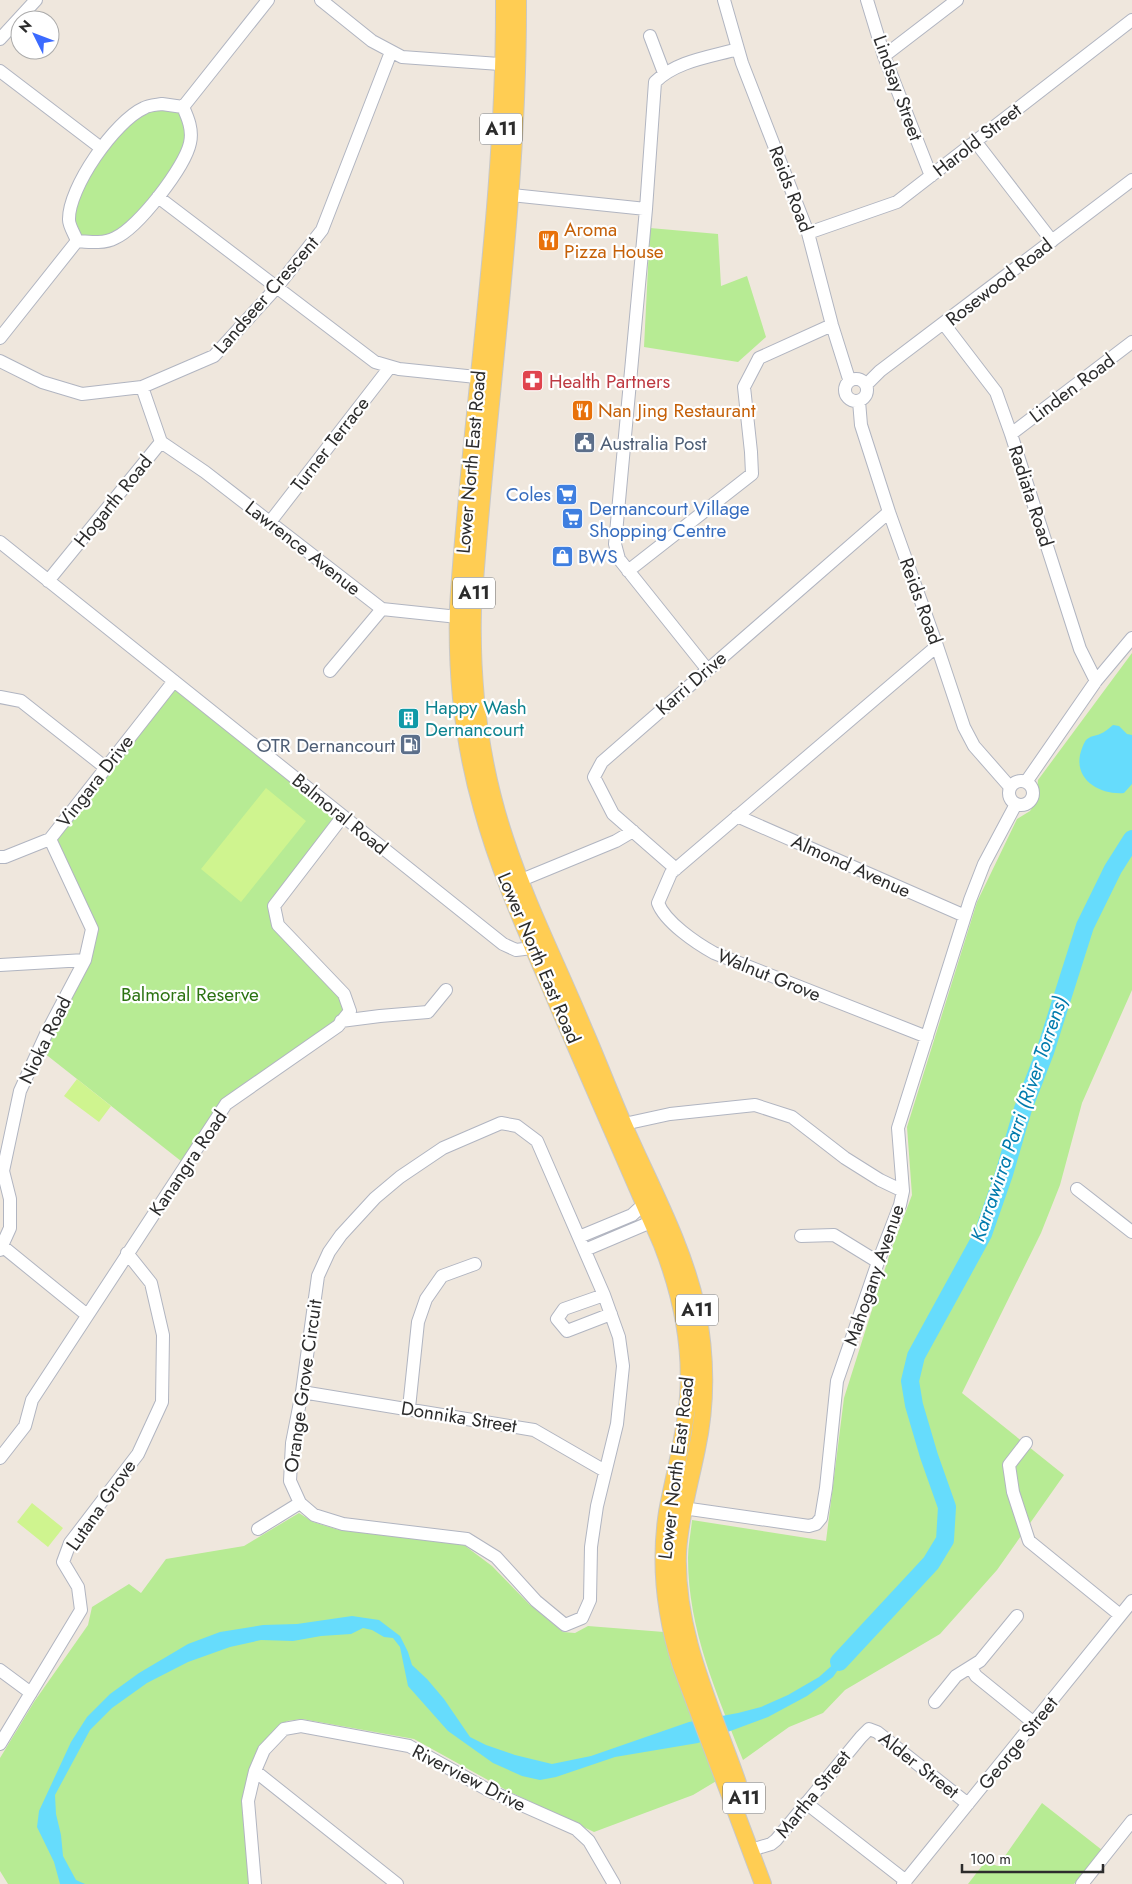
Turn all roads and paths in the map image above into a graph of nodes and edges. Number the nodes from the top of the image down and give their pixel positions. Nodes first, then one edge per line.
1 (36, 0) edge
2 (268, 0) edge
3 (320, 0) edge
4 (504, 0) edge
5 (518, 0) edge
6 (724, 0) edge
7 (867, 0) edge
8 (957, 0) edge
9 (1132, 20) edge
10 (650, 36) dead end
11 (0, 39) edge
12 (738, 49) junction
13 (391, 52) junction
14 (884, 56) junction
15 (510, 65) junction
16 (0, 71) edge
17 (664, 73) junction
18 (182, 106) junction
19 (975, 142) junction
20 (102, 148) junction
21 (931, 176) junction
22 (1132, 180) edge
23 (504, 194) junction
24 (158, 197) junction
25 (646, 210) junction
26 (808, 232) junction
27 (77, 241) junction
28 (1052, 241) junction
29 (277, 287) junction
30 (832, 324) junction
31 (944, 324) junction
32 (0, 338) edge
33 (1130, 348) edge
34 (0, 361) edge
35 (390, 367) junction
36 (486, 378) junction
37 (852, 380) junction
38 (866, 385) junction
39 (142, 388) junction
40 (859, 401) junction
41 (1011, 434) junction
42 (161, 442) junction
43 (889, 512) junction
44 (270, 522) junction
45 (0, 542) edge
46 (628, 571) junction
47 (48, 581) junction
48 (382, 609) junction
49 (458, 617) junction
50 (1132, 638) edge
51 (938, 646) junction
52 (708, 669) junction
53 (330, 671) dead end
54 (1096, 681) junction
55 (174, 682) junction
56 (0, 697) edge
57 (106, 768) junction
58 (1026, 782) junction
59 (1010, 788) junction
60 (1016, 804) junction
61 (343, 816) junction
62 (737, 816) junction
63 (632, 831) junction
64 (50, 839) junction
65 (0, 857) edge
66 (673, 871) junction
67 (514, 883) junction
68 (965, 916) junction
69 (541, 947) junction
70 (85, 960) junction
71 (0, 964) edge
72 (446, 990) dead end
73 (341, 1022) junction
74 (926, 1037) junction
75 (617, 1125) junction
76 (1077, 1188) dead end
77 (903, 1191) junction
78 (652, 1205) junction
79 (652, 1222) junction
80 (1132, 1232) edge
81 (801, 1236) dead end
82 (579, 1237) junction
83 (1, 1248) edge
84 (585, 1250) junction
85 (127, 1254) junction
86 (878, 1262) junction
87 (474, 1264) dead end
88 (604, 1295) junction
89 (611, 1314) junction
90 (86, 1315) junction
91 (302, 1392) junction
92 (409, 1408) junction
93 (1026, 1443) dead end
94 (0, 1458) edge
95 (605, 1471) junction
96 (300, 1504) junction
97 (676, 1507) junction
98 (258, 1529) dead end
99 (1132, 1601) edge
100 (1017, 1616) dead end
101 (1120, 1616) junction
102 (971, 1668) junction
103 (0, 1670) edge
104 (31, 1693) junction
105 (935, 1702) dead end
106 (1034, 1723) junction
107 (869, 1730) joint
108 (0, 1744) edge
109 (255, 1771) junction
110 (806, 1802) junction
111 (968, 1804) junction
112 (1132, 1822) edge
113 (756, 1849) junction
114 (904, 1883) edge
115 (255, 1884) edge
116 (398, 1884) edge
117 (614, 1884) edge
118 (763, 1884) edge
119 (774, 1884) edge
120 (1082, 1884) edge

1 - 11 street
2 - 18 street
3 - 13 street
4 - 15 main road, Lower North East Road / A11
5 - 15 main road, Lower North East Road / A11
6 - 12 street, Reids Road
7 - 14 street, Lindsay Street
8 - 14 street
9 - 19 street, Harold Street
10 - 17 street
12 - 17 street
12 - 26 street, Reids Road
13 - 15 street
13 - 29 street, Landseer Crescent
14 - 21 street, Lindsay Street
15 - 23 main road, Lower North East Road / A11
16 - 20 street
17 - 25 street
18 - 20 street
18 - 24 street
19 - 21 street, Harold Street
19 - 28 street
20 - 27 street
21 - 26 street, Harold Street
22 - 28 street, Rosewood Road
23 - 25 street
23 - 36 main road, Lower North East Road / A11
24 - 27 street
24 - 29 street
25 - 46 street
26 - 30 street, Reids Road
27 - 32 street
28 - 31 street, Rosewood Road
29 - 35 street
29 - 39 street, Landseer Crescent
30 - 37 street, Reids Road
30 - 46 street
31 - 38 street, Rosewood Road
31 - 41 street, Radiata Road
33 - 41 street, Linden Road
34 - 39 street, Landseer Crescent
35 - 36 street
35 - 44 street, Turner Terrace
36 - 49 main road, Lower North East Road / A11
36 - 67 main road, Lower North East Road / A11
37 - 38 street
37 - 40 street
38 - 40 street
39 - 42 street, Hogarth Road
40 - 43 street, Reids Road
41 - 54 street, Radiata Road
42 - 44 street, Lawrence Avenue
42 - 47 street, Hogarth Road
43 - 51 street, Reids Road
43 - 52 street, Karri Drive
44 - 48 street, Lawrence Avenue
45 - 47 street, Balmoral Road
46 - 52 street
47 - 55 street, Balmoral Road
48 - 49 street
48 - 53 street
49 - 67 main road, Lower North East Road / A11
50 - 54 street
51 - 59 street, Reids Road
51 - 62 street
52 - 63 street, Karri Drive
54 - 58 street
55 - 57 street, Vingara Drive
55 - 61 street, Balmoral Road
56 - 57 street
57 - 64 street, Vingara Drive
58 - 59 street
58 - 60 street
59 - 60 street
60 - 68 street, Mahogany Avenue
61 - 69 street, Balmoral Road
61 - 73 street
62 - 66 street
62 - 68 street, Almond Avenue
63 - 66 street, Karri Drive
63 - 67 street
64 - 65 street, Vingara Drive
64 - 70 street, Nioka Road
66 - 74 street, Walnut Grove
67 - 69 main road, Lower North East Road / A11
68 - 74 street, Mahogany Avenue
69 - 75 main road, Lower North East Road / A11
70 - 71 street
70 - 83 street, Nioka Road
72 - 73 street
73 - 85 street, Kanangra Road
74 - 77 street, Mahogany Avenue
75 - 77 street
75 - 78 main road, Lower North East Road / A11
76 - 80 street
77 - 86 street, Mahogany Avenue
78 - 79 main road, Lower North East Road / A11
78 - 82 street
78 - 97 main road, Lower North East Road / A11
79 - 84 street
79 - 97 main road, Lower North East Road / A11
81 - 86 street
82 - 84 street, Orange Grove Circuit
82 - 91 street, Orange Grove Circuit
83 - 90 street
84 - 88 street, Orange Grove Circuit
85 - 90 street, Kanangra Road
85 - 104 street, Lutana Grove
86 - 97 street, Mahogany Avenue
87 - 92 street
88 - 89 street, Orange Grove Circuit
88 - 89 street
89 - 95 street, Orange Grove Circuit
90 - 94 street, Kanangra Road
91 - 92 street, Donnika Street
91 - 96 street, Orange Grove Circuit
92 - 95 street, Donnika Street
93 - 101 street
95 - 96 street, Orange Grove Circuit
96 - 98 street
97 - 113 main road, Lower North East Road / A11
99 - 101 street, George Street
100 - 102 street
101 - 106 street, George Street
102 - 105 street
102 - 106 street
103 - 104 street
104 - 108 street, Lutana Grove
106 - 111 street, George Street
107 - 110 street, Martha Street
107 - 111 street, Alder Street
109 - 115 street, Riverview Drive
109 - 116 street
109 - 117 street, Riverview Drive
110 - 113 street, Martha Street
110 - 114 street
111 - 114 street, George Street
112 - 120 street
113 - 118 main road, Lower North East Road / A11
113 - 119 main road, Lower North East Road / A11

